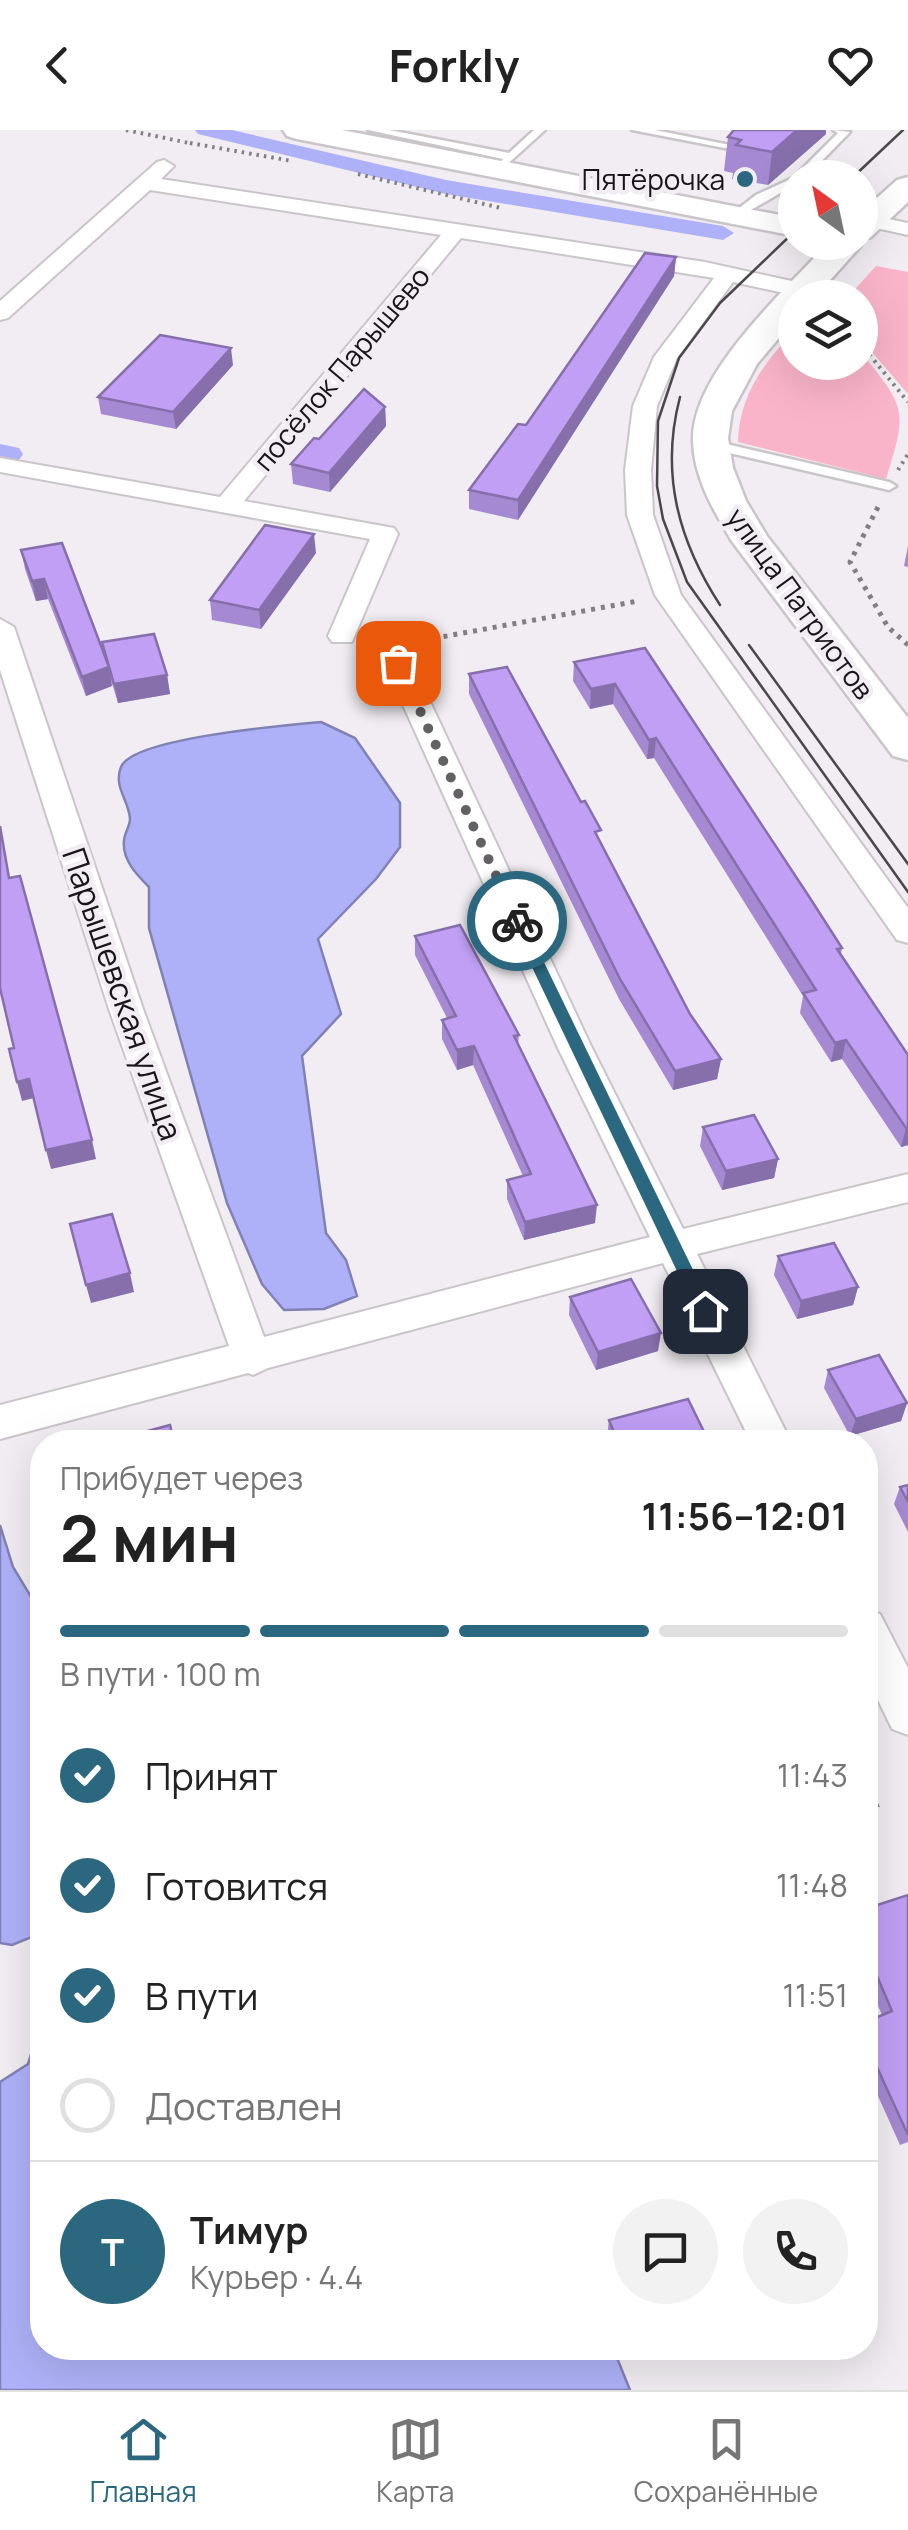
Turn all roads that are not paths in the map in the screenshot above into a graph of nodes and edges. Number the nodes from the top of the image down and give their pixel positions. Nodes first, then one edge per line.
1 (297, 130) edge
2 (373, 130) edge
3 (540, 130) edge
4 (637, 130) edge
5 (838, 130) edge
6 (730, 146) edge
7 (816, 160) edge
8 (505, 163) junction
9 (166, 164) dead end
10 (146, 182) junction
11 (908, 186) edge
12 (778, 188) edge
13 (878, 214) edge
14 (737, 216) junction
15 (778, 224) edge
16 (908, 228) edge
17 (878, 230) edge
18 (455, 232) junction
19 (831, 260) edge
20 (728, 274) junction
21 (812, 280) edge
22 (778, 285) edge
23 (0, 313) edge
24 (778, 319) edge
25 (709, 444) junction
26 (11, 467) edge
27 (889, 486) road end
28 (0, 491) edge
29 (228, 504) junction
30 (0, 627) edge
31 (342, 636) dead end
32 (398, 663) road end
33 (908, 747) edge
34 (908, 932) edge
35 (908, 1188) edge
36 (672, 1246) junction
37 (253, 1358) junction
38 (0, 1422) edge
39 (765, 1430) edge
40 (878, 1654) edge
41 (908, 1714) edge

1 - 8 main road
2 - 8 lane
3 - 8 lane
4 - 6 lane
5 - 7 lane
8 - 14 main road
9 - 10 street
10 - 18 street
10 - 23 street
11 - 13 main road, улица Патриотов
12 - 14 lane
14 - 15 main road
16 - 17 street
18 - 20 street
18 - 29 street, посёлок Парышево
19 - 21 main road, улица Патриотов
20 - 22 street
20 - 34 street
24 - 25 main road, улица Патриотов
25 - 27 lane
25 - 33 main road, улица Патриотов
26 - 28 street
26 - 29 street
29 - 31 street
30 - 37 street, Парышевская улица
32 - 36 street
35 - 36 street
36 - 37 street
36 - 39 street
37 - 38 street
40 - 41 street

